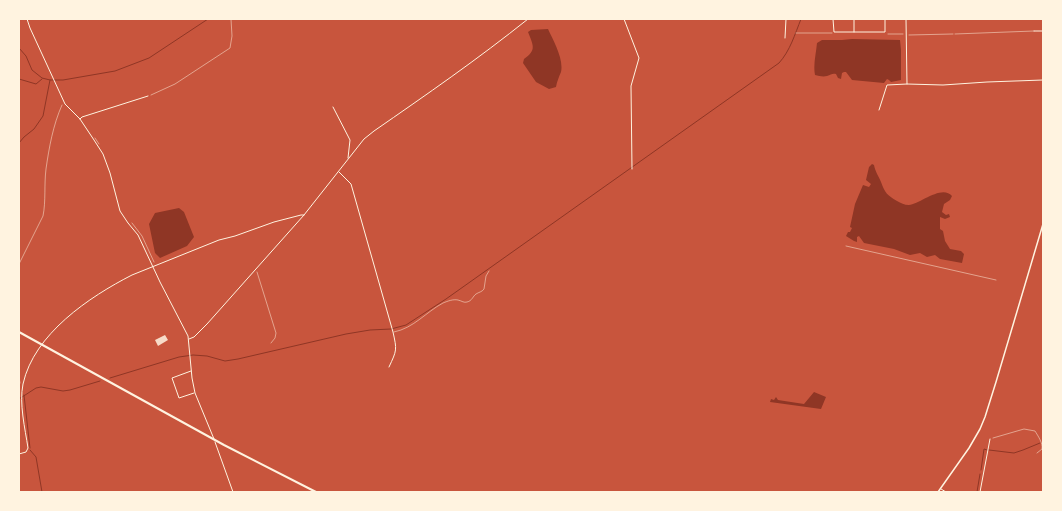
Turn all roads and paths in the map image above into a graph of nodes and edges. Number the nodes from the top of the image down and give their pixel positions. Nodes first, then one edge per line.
1 (27, 19) edge
2 (231, 19) edge
3 (528, 19) edge
4 (624, 19) edge
5 (786, 19) edge
6 (833, 19) edge
7 (854, 19) edge
8 (885, 19) edge
9 (906, 19) edge
10 (1034, 31) joint
11 (1043, 31) edge
12 (834, 32) junction
13 (854, 32) junction
14 (885, 32) junction
15 (796, 33) dead end
16 (906, 34) junction
17 (955, 34) joint
18 (785, 38) dead end
19 (1043, 80) edge
20 (907, 84) junction
21 (148, 96) joint
22 (63, 104) dead end
23 (333, 108) dead end
24 (879, 110) dead end
25 (80, 119) junction
26 (348, 159) junction
27 (632, 169) dead end
28 (339, 172) junction
29 (304, 215) junction
30 (1043, 224) edge
31 (846, 246) dead end
32 (19, 264) edge
33 (152, 267) junction
34 (256, 269) junction
35 (489, 271) dead end
36 (996, 280) dead end
37 (19, 332) edge
38 (393, 332) junction
39 (189, 339) junction
40 (270, 343) dead end
41 (389, 367) dead end
42 (191, 371) junction
43 (19, 376) edge
44 (23, 385) junction
45 (195, 393) junction
46 (990, 439) joint
47 (1037, 453) dead end
48 (19, 454) edge
49 (940, 489) junction
50 (233, 492) edge
51 (316, 492) edge
52 (938, 492) edge
53 (946, 492) edge
54 (980, 492) edge

1 - 25 street
2 - 21 path
3 - 26 street
4 - 27 street
5 - 18 street
6 - 12 street
7 - 13 street
8 - 14 street
9 - 16 street
10 - 11 street
10 - 17 lane
12 - 13 street
12 - 15 path
13 - 14 street
14 - 16 path
16 - 17 path
16 - 20 street
19 - 20 street
20 - 24 street
21 - 25 street
22 - 32 path
23 - 26 street
25 - 33 street
26 - 28 street
28 - 29 street
28 - 38 street
29 - 33 street
29 - 34 street
30 - 49 street
31 - 36 path
33 - 39 street
33 - 44 street
34 - 39 street
34 - 40 path
35 - 38 lane
37 - 51 highway
38 - 41 street
39 - 42 street
42 - 45 street
42 - 45 street
43 - 44 path
44 - 48 street
45 - 50 street
46 - 47 path
46 - 54 street
49 - 52 street
49 - 53 street

